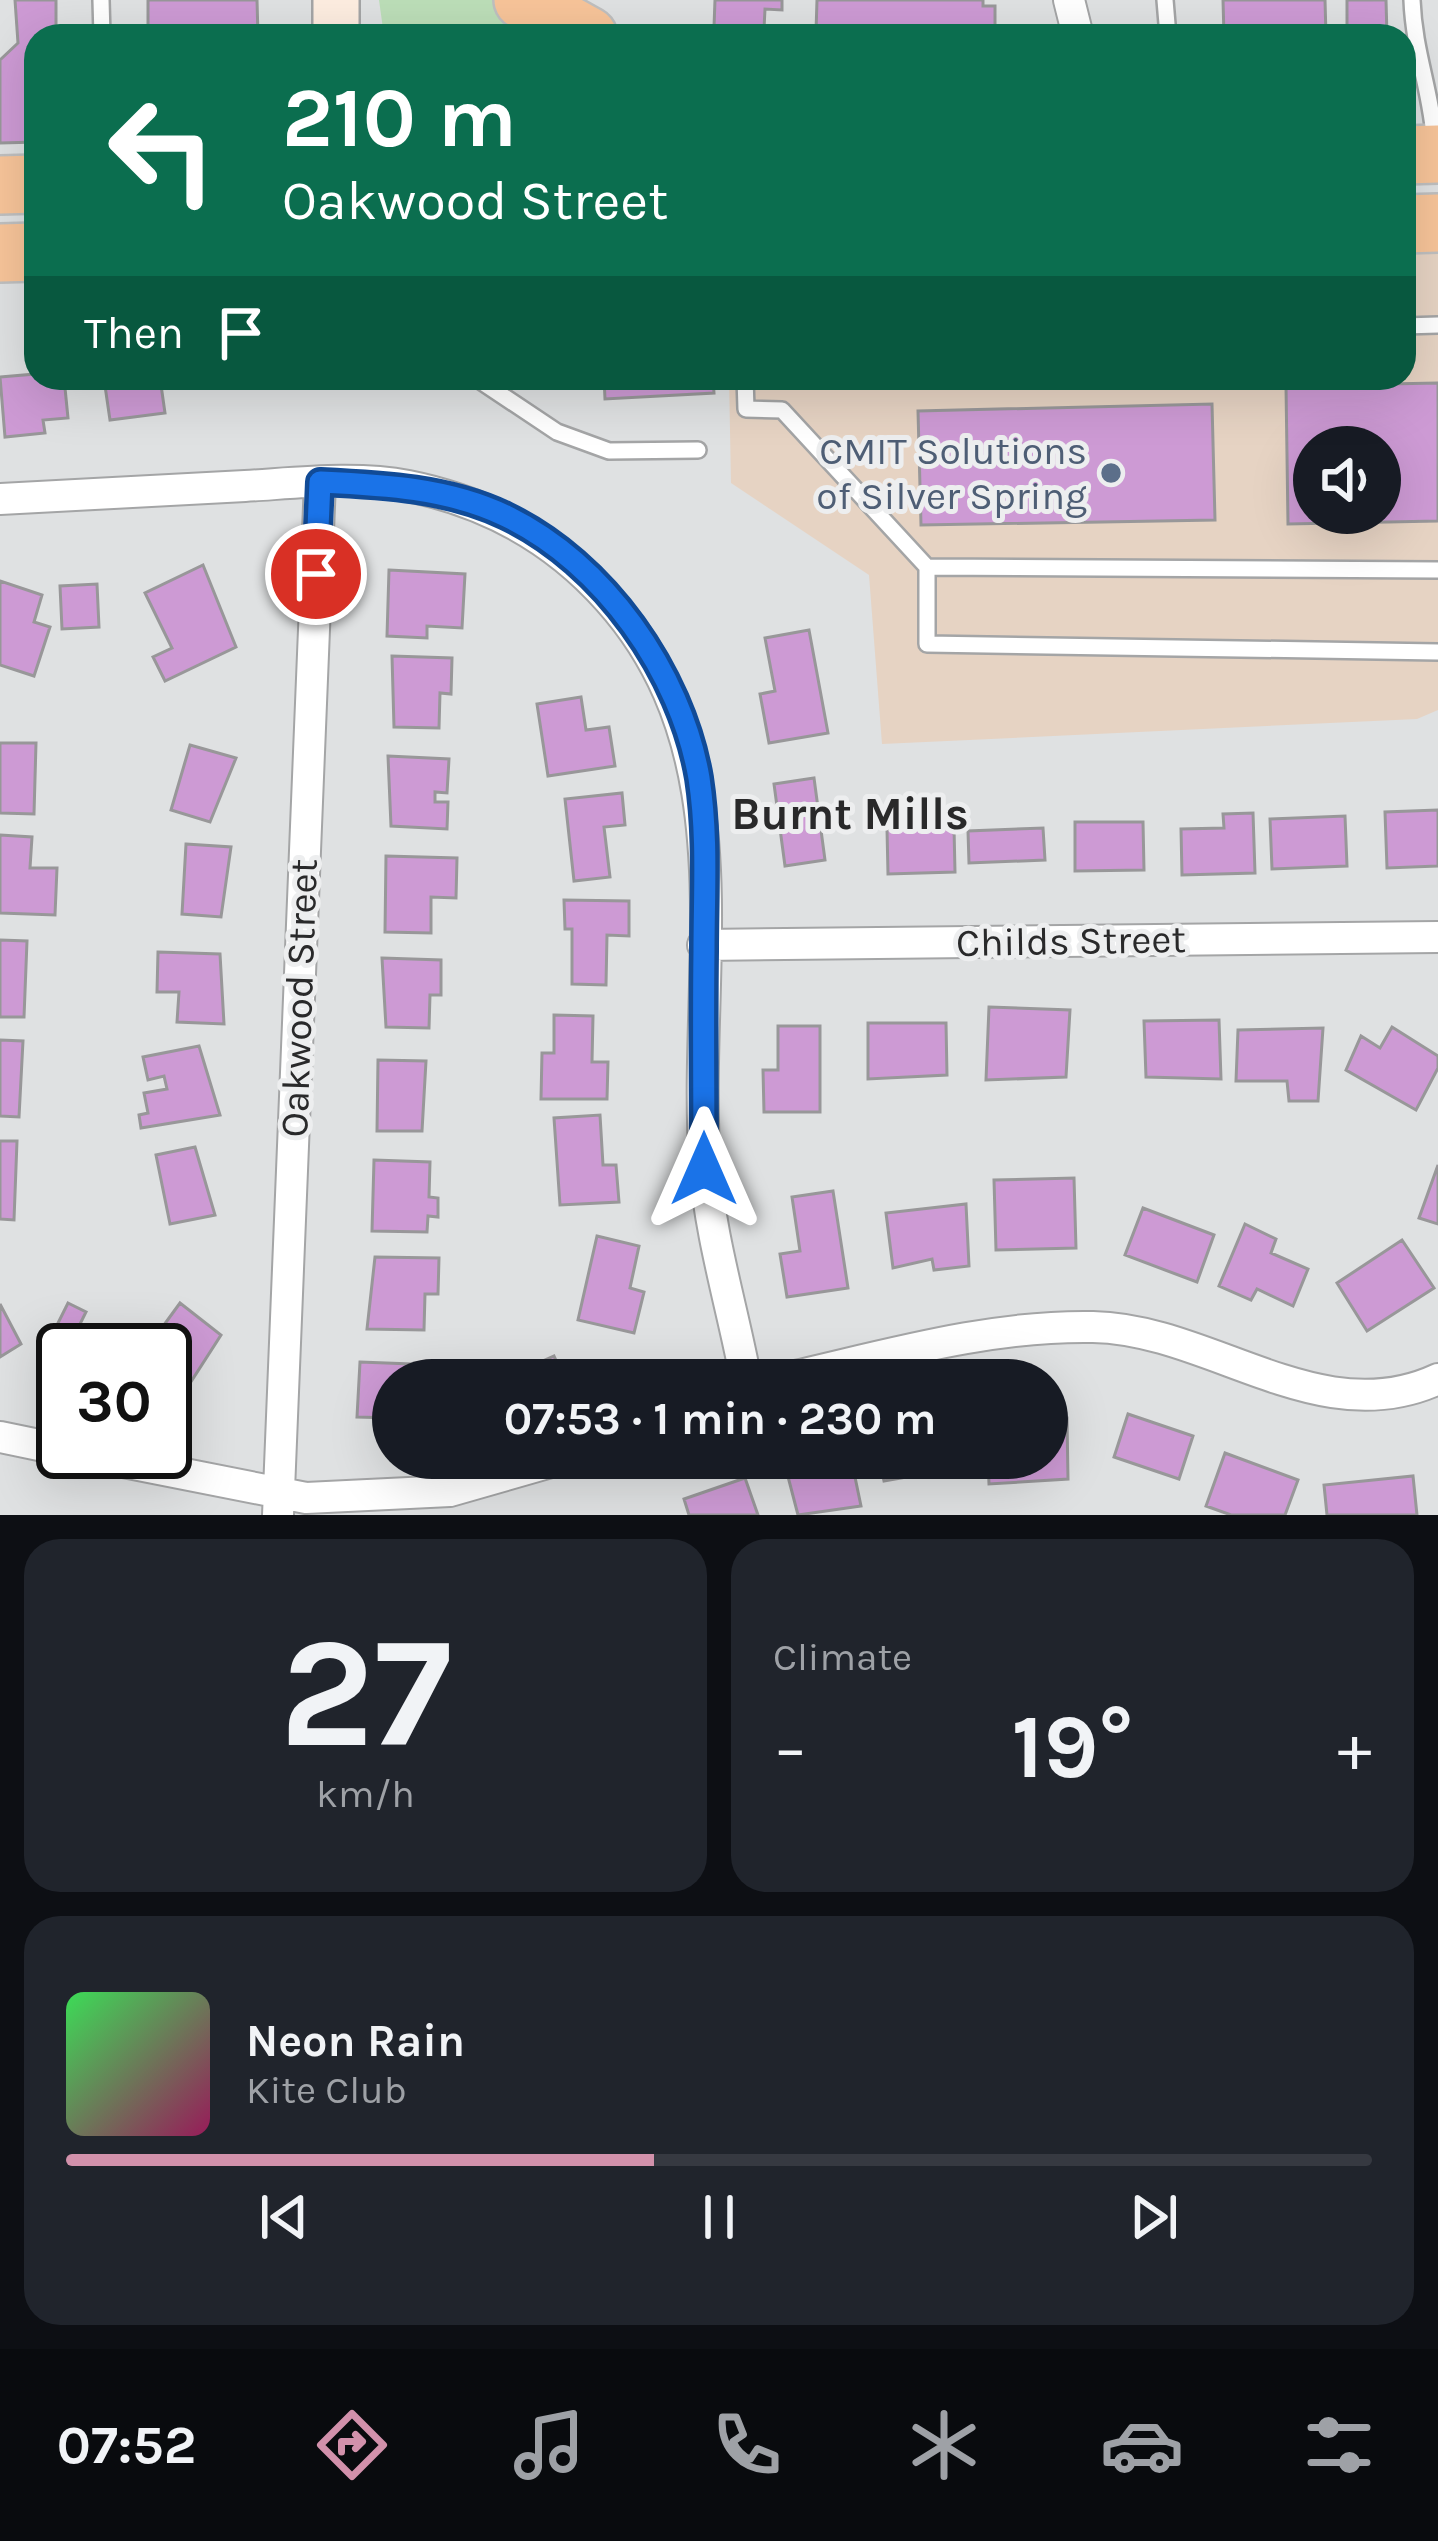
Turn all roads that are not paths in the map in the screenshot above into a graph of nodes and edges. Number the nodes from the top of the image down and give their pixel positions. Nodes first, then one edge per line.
1 (1416, 58) edge
2 (1426, 155) edge
3 (494, 390) edge
4 (745, 390) edge
5 (698, 449) dead end
6 (320, 482) junction
7 (0, 499) edge
8 (926, 567) junction
9 (1438, 570) edge
10 (1438, 652) edge
11 (1438, 937) edge
12 (704, 944) junction
13 (742, 1359) edge
14 (873, 1359) edge
15 (1438, 1379) edge
16 (0, 1437) edge
17 (36, 1444) edge
18 (180, 1479) edge
19 (492, 1479) edge
20 (278, 1504) edge

1 - 2 lane
3 - 5 lane
4 - 8 lane
6 - 7 street
6 - 12 street
6 - 20 street, Oakwood Street
8 - 9 lane
8 - 10 lane
11 - 12 street, Childs Street
12 - 13 street
14 - 15 street
16 - 17 street
18 - 20 street
19 - 20 street

